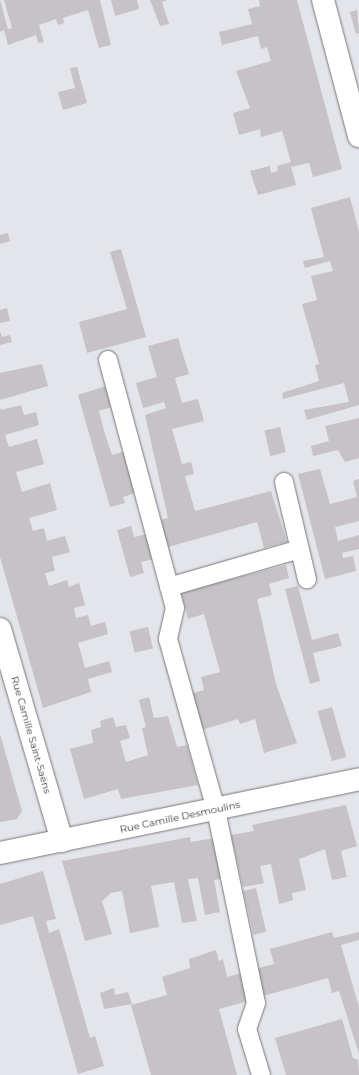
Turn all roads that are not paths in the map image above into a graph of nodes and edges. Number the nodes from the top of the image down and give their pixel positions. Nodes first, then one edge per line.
1 (323, 0) edge
2 (359, 136) edge
3 (108, 360) dead end
4 (284, 482) dead end
5 (300, 549) junction
6 (307, 579) dead end
7 (169, 587) junction
8 (0, 629) edge
9 (359, 779) edge
10 (216, 810) junction
11 (62, 841) junction
12 (0, 853) edge
13 (261, 1075) edge

1 - 2 street
3 - 7 lane
4 - 5 lane
5 - 6 lane
5 - 7 lane
7 - 10 lane
8 - 11 street, Rue Camille Saint-Saëns
9 - 10 street, Rue Camille Desmoulins
10 - 11 street, Rue Camille Desmoulins
10 - 13 lane
11 - 12 street, Rue Camille Desmoulins

